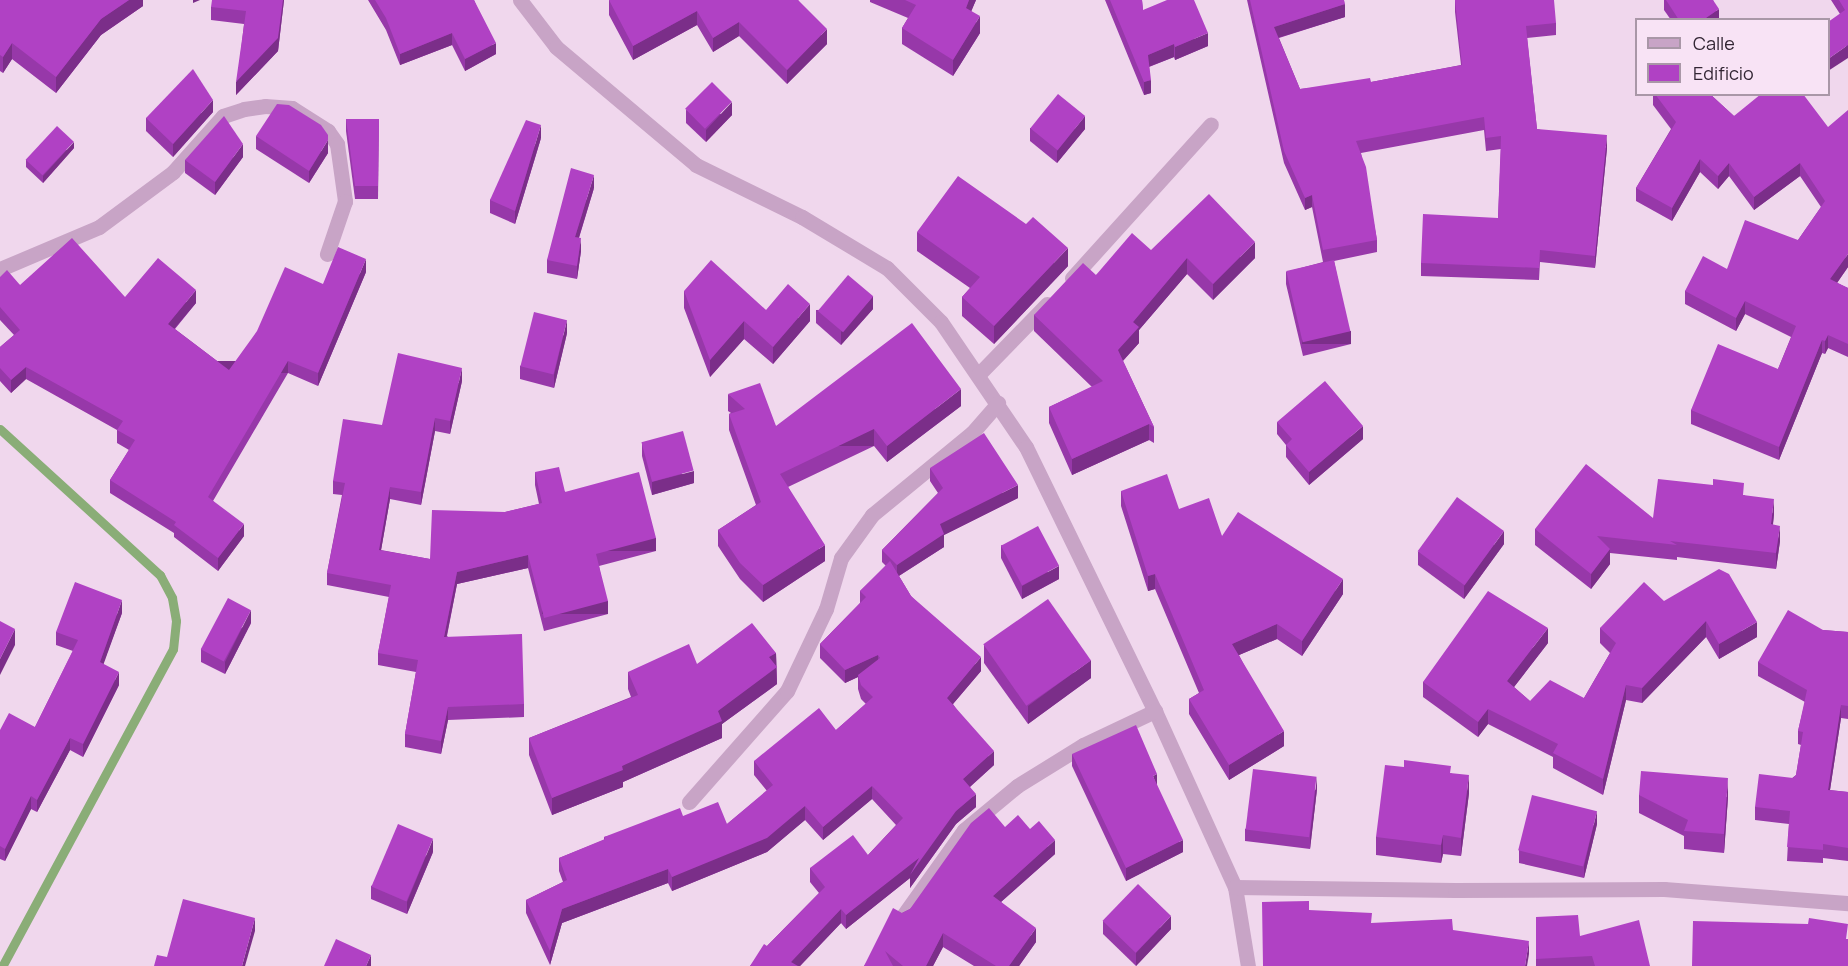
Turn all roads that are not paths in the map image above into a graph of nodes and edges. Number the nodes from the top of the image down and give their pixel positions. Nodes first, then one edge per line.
1 (520, 0) edge
2 (1211, 124) dead end
3 (327, 254) dead end
4 (0, 269) edge
5 (978, 375) junction
6 (998, 403) junction
7 (1155, 711) junction
8 (688, 802) dead end
9 (1235, 887) junction
10 (1848, 903) edge
11 (902, 917) edge
12 (1248, 966) edge

1 - 5 street
2 - 5 street
3 - 4 street
5 - 6 street
6 - 7 street
6 - 8 street
7 - 9 street
7 - 11 street
9 - 10 street
9 - 12 street

